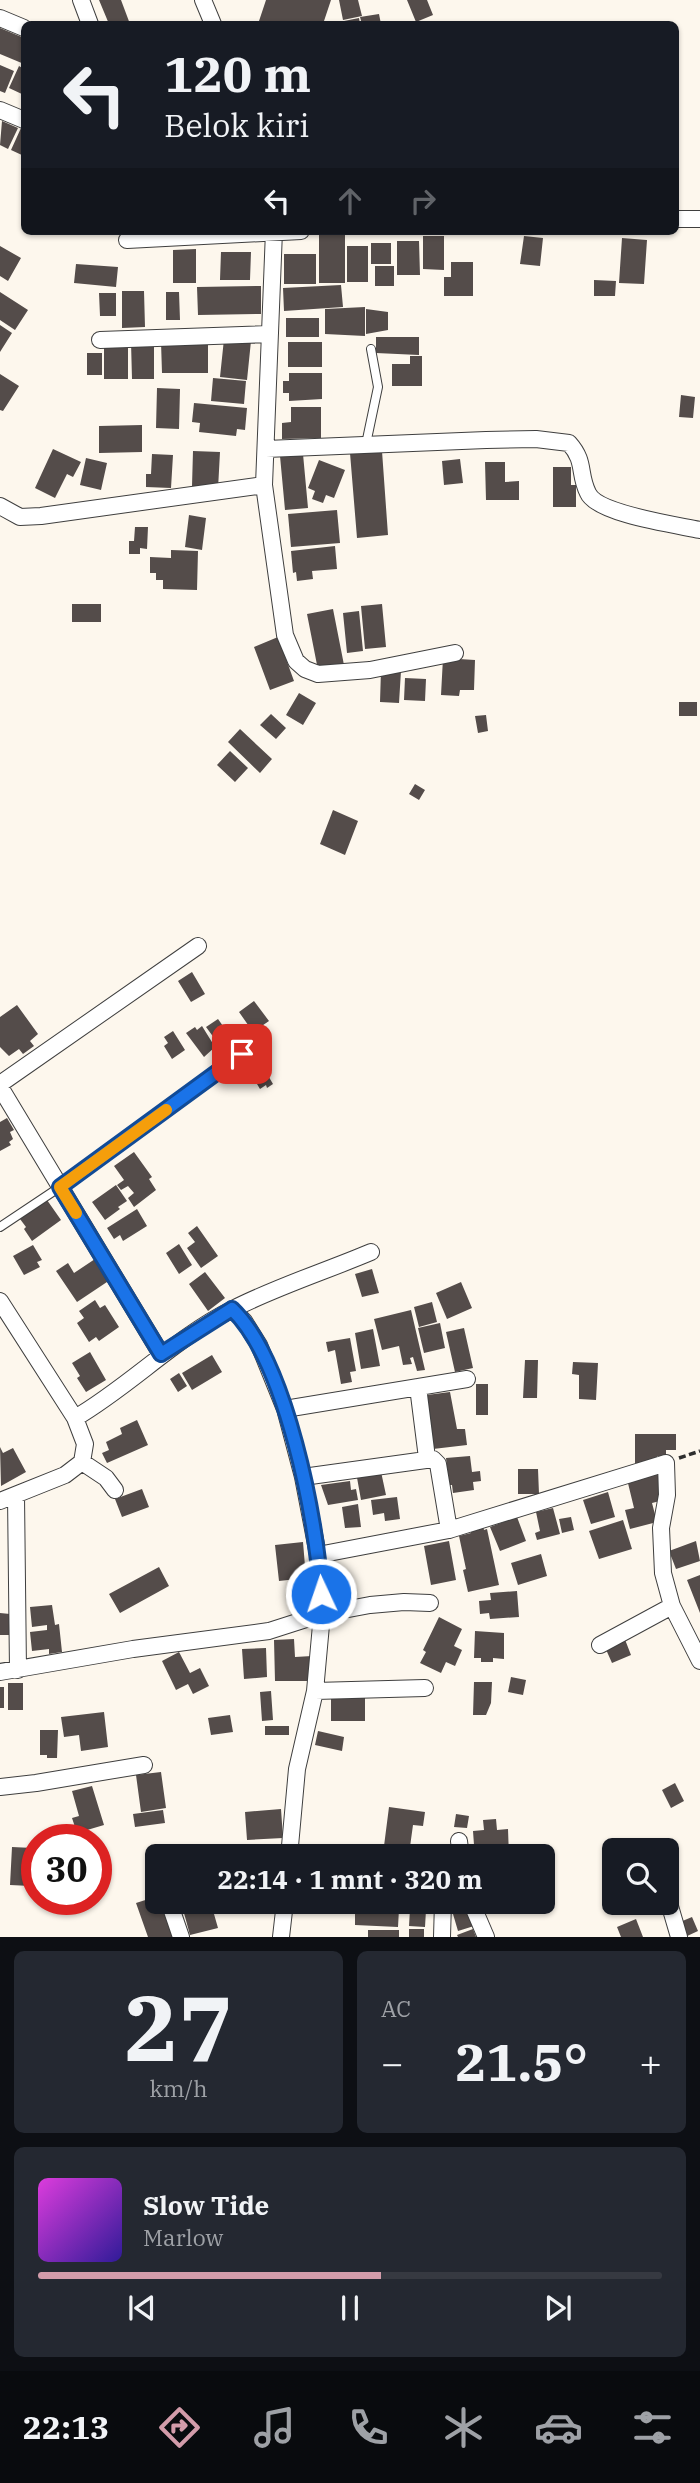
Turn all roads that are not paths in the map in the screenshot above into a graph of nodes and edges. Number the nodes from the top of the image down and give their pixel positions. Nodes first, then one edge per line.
1 (81, 0) edge
2 (203, 0) edge
3 (0, 18) edge
4 (89, 21) edge
5 (212, 21) edge
6 (21, 27) edge
7 (0, 110) edge
8 (21, 119) edge
9 (679, 219) edge
10 (700, 219) edge
11 (219, 235) edge
12 (274, 235) edge
13 (127, 240) dead end
14 (270, 334) junction
15 (100, 340) dead end
16 (371, 348) dead end
17 (366, 444) junction
18 (266, 449) junction
19 (264, 485) junction
20 (0, 506) edge
21 (700, 530) edge
22 (455, 653) dead end
23 (198, 946) dead end
24 (242, 1054) dead end
25 (0, 1085) edge
26 (60, 1187) junction
27 (0, 1227) edge
28 (371, 1252) dead end
29 (0, 1301) edge
30 (232, 1309) junction
31 (161, 1354) junction
32 (467, 1379) dead end
33 (418, 1387) junction
34 (285, 1409) junction
35 (75, 1418) junction
36 (427, 1458) junction
37 (82, 1462) junction
38 (303, 1477) junction
39 (115, 1490) dead end
40 (8, 1498) edge
41 (449, 1530) junction
42 (318, 1555) junction
43 (430, 1604) dead end
44 (672, 1606) junction
45 (322, 1614) junction
46 (600, 1645) dead end
47 (700, 1661) edge
48 (18, 1670) junction
49 (0, 1672) edge
50 (425, 1688) dead end
51 (315, 1691) junction
52 (144, 1765) dead end
53 (0, 1787) edge
54 (290, 1844) edge
55 (173, 1914) edge
56 (284, 1914) edge
57 (443, 1914) edge
58 (476, 1914) edge
59 (673, 1915) edge
60 (181, 1937) edge
61 (281, 1937) edge
62 (442, 1937) edge
63 (486, 1937) edge
64 (679, 1937) edge

1 - 4 street
2 - 5 street
3 - 6 street
7 - 8 street
9 - 10 street
11 - 13 street
12 - 14 street
14 - 15 street
14 - 18 street
16 - 17 lane
17 - 18 street
17 - 21 street
18 - 19 street
19 - 20 street
19 - 22 street
23 - 25 street
24 - 26 lane
25 - 26 street
26 - 27 lane
26 - 31 street
28 - 30 street
29 - 35 street
30 - 31 street
30 - 34 street
31 - 35 street
32 - 33 street
33 - 34 street
33 - 36 street
34 - 38 street
35 - 37 street
36 - 38 street
36 - 41 street
37 - 39 street
37 - 40 street
38 - 42 street
40 - 48 street
41 - 42 street
41 - 44 street
42 - 45 street
43 - 45 street
44 - 46 street
44 - 47 street
45 - 48 street
45 - 51 street
48 - 49 street
50 - 51 street
51 - 54 street
52 - 53 street
55 - 60 street
56 - 61 street
57 - 62 street
58 - 63 street
59 - 64 street

